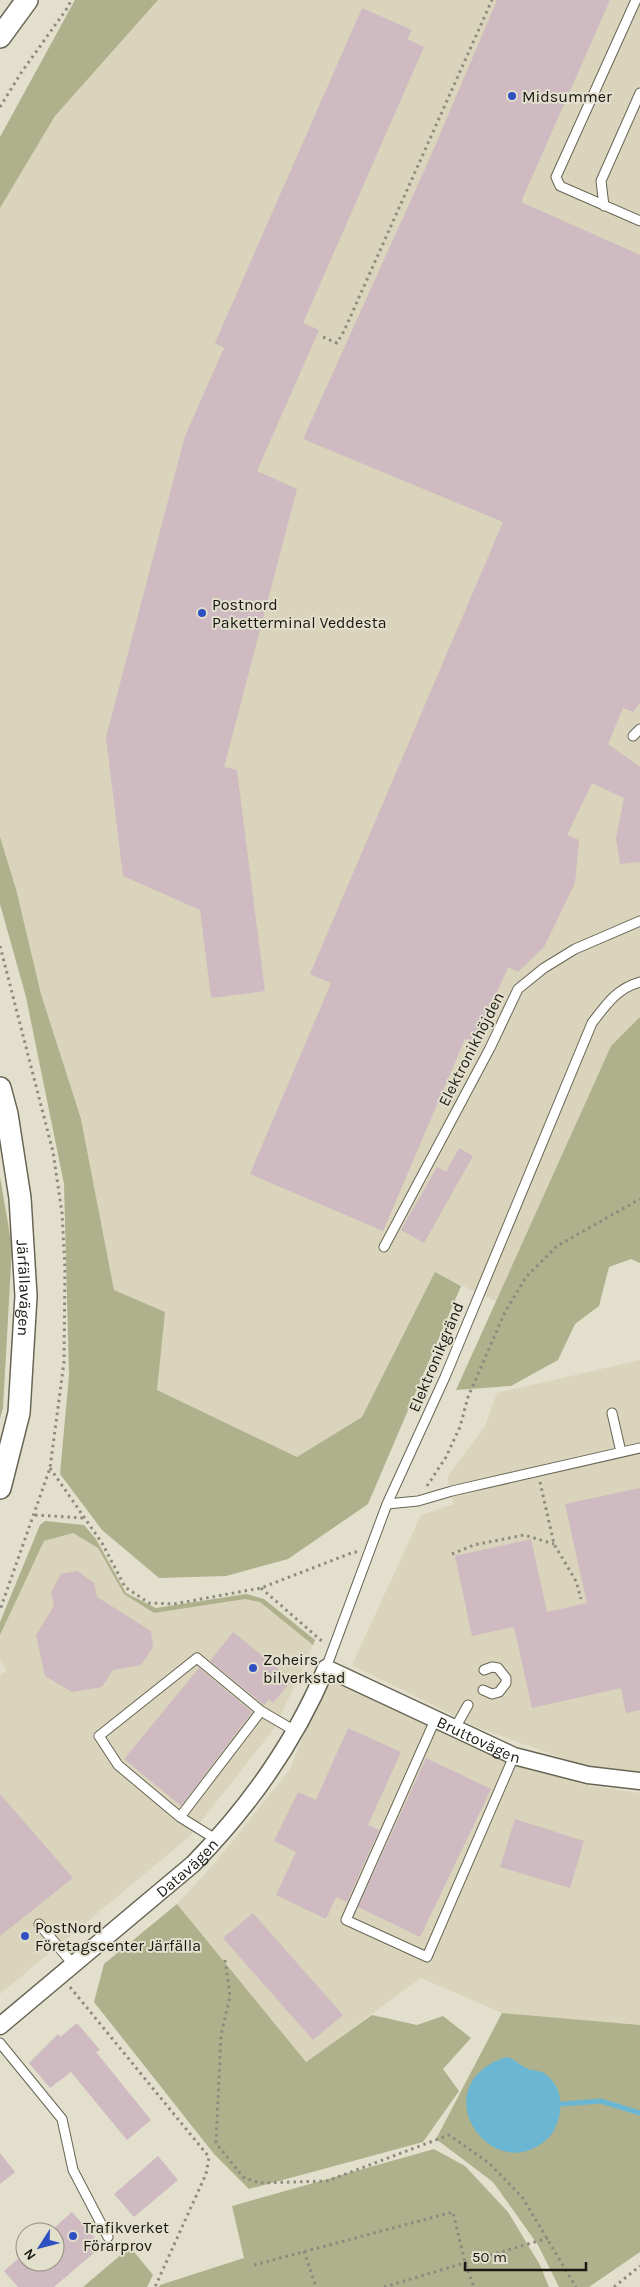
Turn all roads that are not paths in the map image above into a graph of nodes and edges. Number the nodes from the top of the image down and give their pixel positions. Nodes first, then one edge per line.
1 (9, 0) edge
2 (27, 0) edge
3 (636, 0) edge
4 (0, 18) edge
5 (0, 37) edge
6 (640, 92) edge
7 (604, 206) junction
8 (640, 222) edge
9 (640, 922) edge
10 (640, 982) edge
11 (0, 1088) edge
12 (384, 1247) dead end
13 (612, 1413) dead end
14 (640, 1448) edge
15 (621, 1452) junction
16 (0, 1488) edge
17 (387, 1504) junction
18 (326, 1668) junction
19 (484, 1670) dead end
20 (488, 1692) dead end
21 (468, 1705) dead end
22 (261, 1710) junction
23 (435, 1720) junction
24 (455, 1728) junction
25 (295, 1731) junction
26 (514, 1756) junction
27 (640, 1781) edge
28 (180, 1817) junction
29 (217, 1840) junction
30 (40, 1924) dead end
31 (73, 1964) junction
32 (0, 2026) edge
33 (0, 2042) edge
34 (108, 2237) dead end

1 - 4 street
2 - 5 street
3 - 7 lane
6 - 7 lane
7 - 8 lane
9 - 12 lane, Elektronikhöjden
10 - 17 lane, Elektronikgränd
11 - 16 street, Järfällavägen
13 - 15 lane
14 - 15 lane
15 - 17 lane
17 - 18 lane, Elektronikgränd
18 - 23 street, Bruttovägen
18 - 25 street, Datavägen
19 - 20 lane
21 - 24 lane
22 - 25 lane
22 - 28 lane
22 - 28 lane
23 - 24 street, Bruttovägen
23 - 26 lane
24 - 26 street, Bruttovägen
25 - 29 street, Datavägen
26 - 27 street, Bruttovägen
28 - 29 lane
29 - 31 street, Datavägen
30 - 31 lane
31 - 32 street, Datavägen
33 - 34 lane

